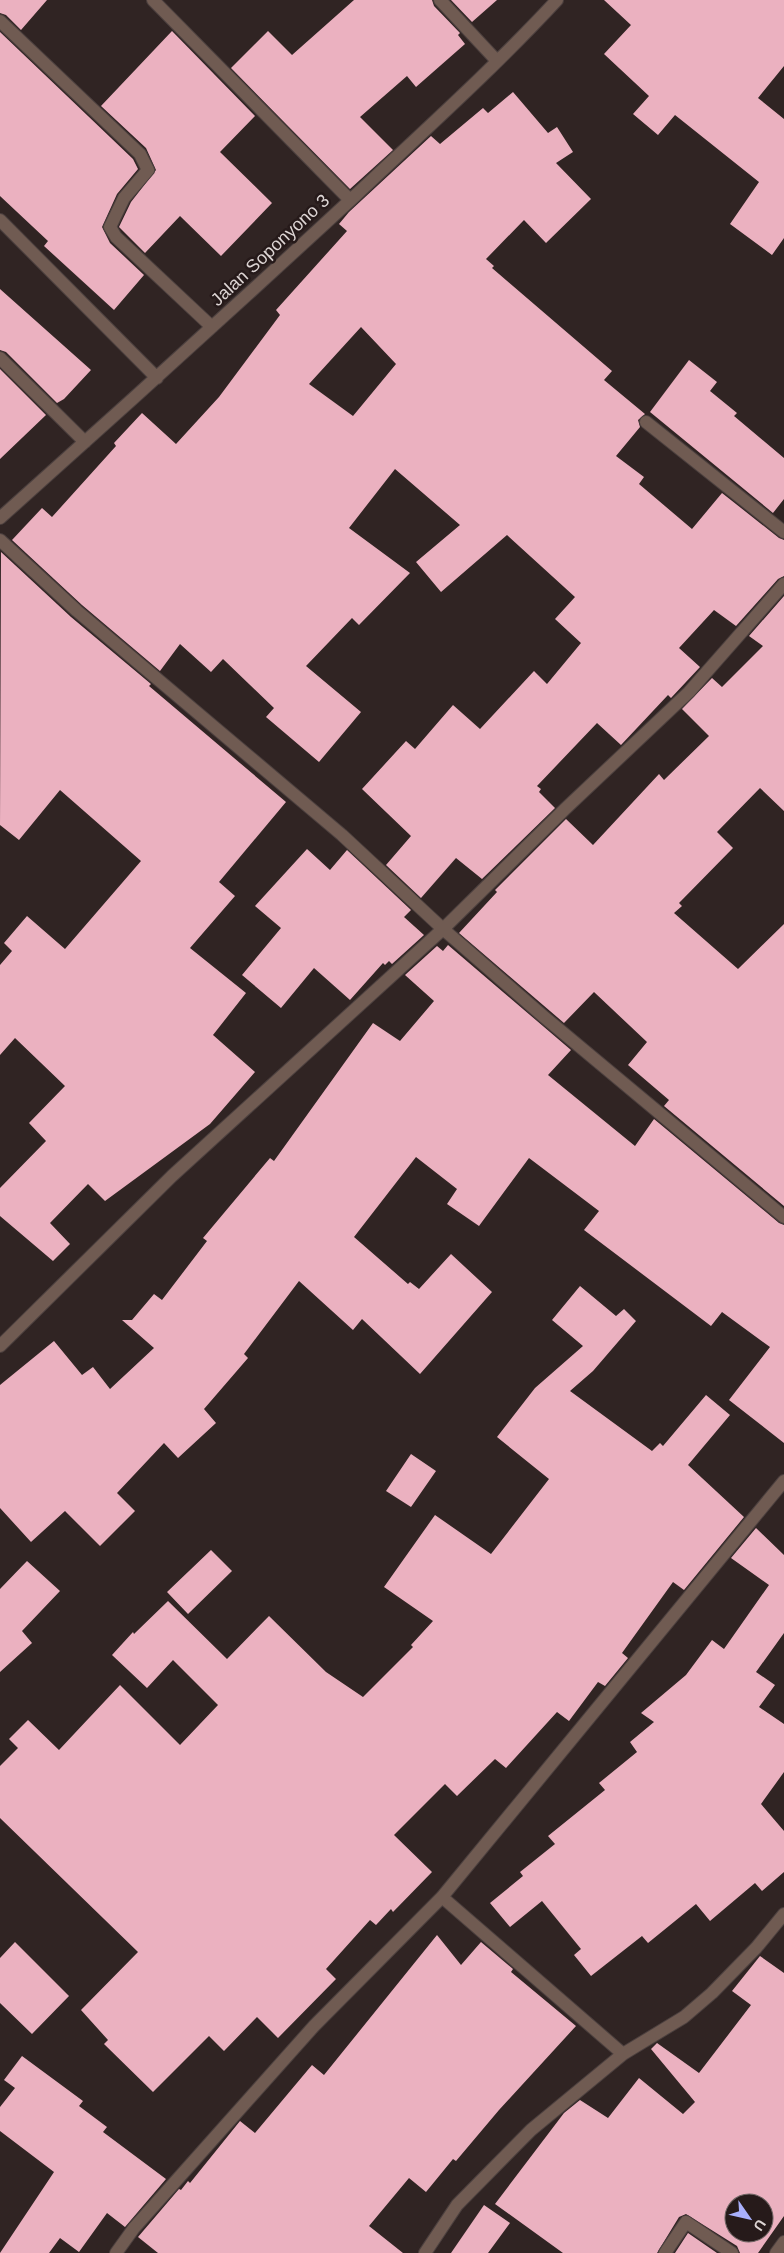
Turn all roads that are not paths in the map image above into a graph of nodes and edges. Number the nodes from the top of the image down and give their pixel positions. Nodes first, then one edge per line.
1 (153, 0) edge
2 (440, 0) edge
3 (557, 0) edge
4 (0, 21) edge
5 (497, 61) junction
6 (350, 200) junction
7 (0, 220) edge
8 (212, 327) junction
9 (0, 358) edge
10 (156, 378) junction
11 (646, 422) dead end
12 (85, 442) junction
13 (0, 518) edge
14 (784, 532) edge
15 (0, 540) edge
16 (784, 584) edge
17 (443, 929) junction
18 (784, 1217) edge
19 (0, 1346) edge
20 (784, 1481) edge
21 (442, 1897) junction
22 (784, 1914) edge
23 (623, 2054) junction
24 (784, 2242) edge
25 (116, 2253) edge
26 (425, 2253) edge
27 (665, 2253) edge
28 (732, 2253) edge
29 (776, 2253) edge

1 - 6 street
2 - 5 street
3 - 5 street, Jalan Soponyono 3
4 - 8 street
5 - 6 street, Jalan Soponyono 3
6 - 8 street, Jalan Soponyono 3
7 - 10 street
8 - 10 street, Jalan Soponyono 3
9 - 12 street
10 - 12 street, Jalan Soponyono 3
11 - 14 street
12 - 13 street, Jalan Soponyono 3
15 - 17 street
16 - 17 street
17 - 18 street
17 - 19 street
20 - 21 street
21 - 23 street
21 - 25 street
22 - 23 street
23 - 26 street
24 - 29 street
27 - 28 street

